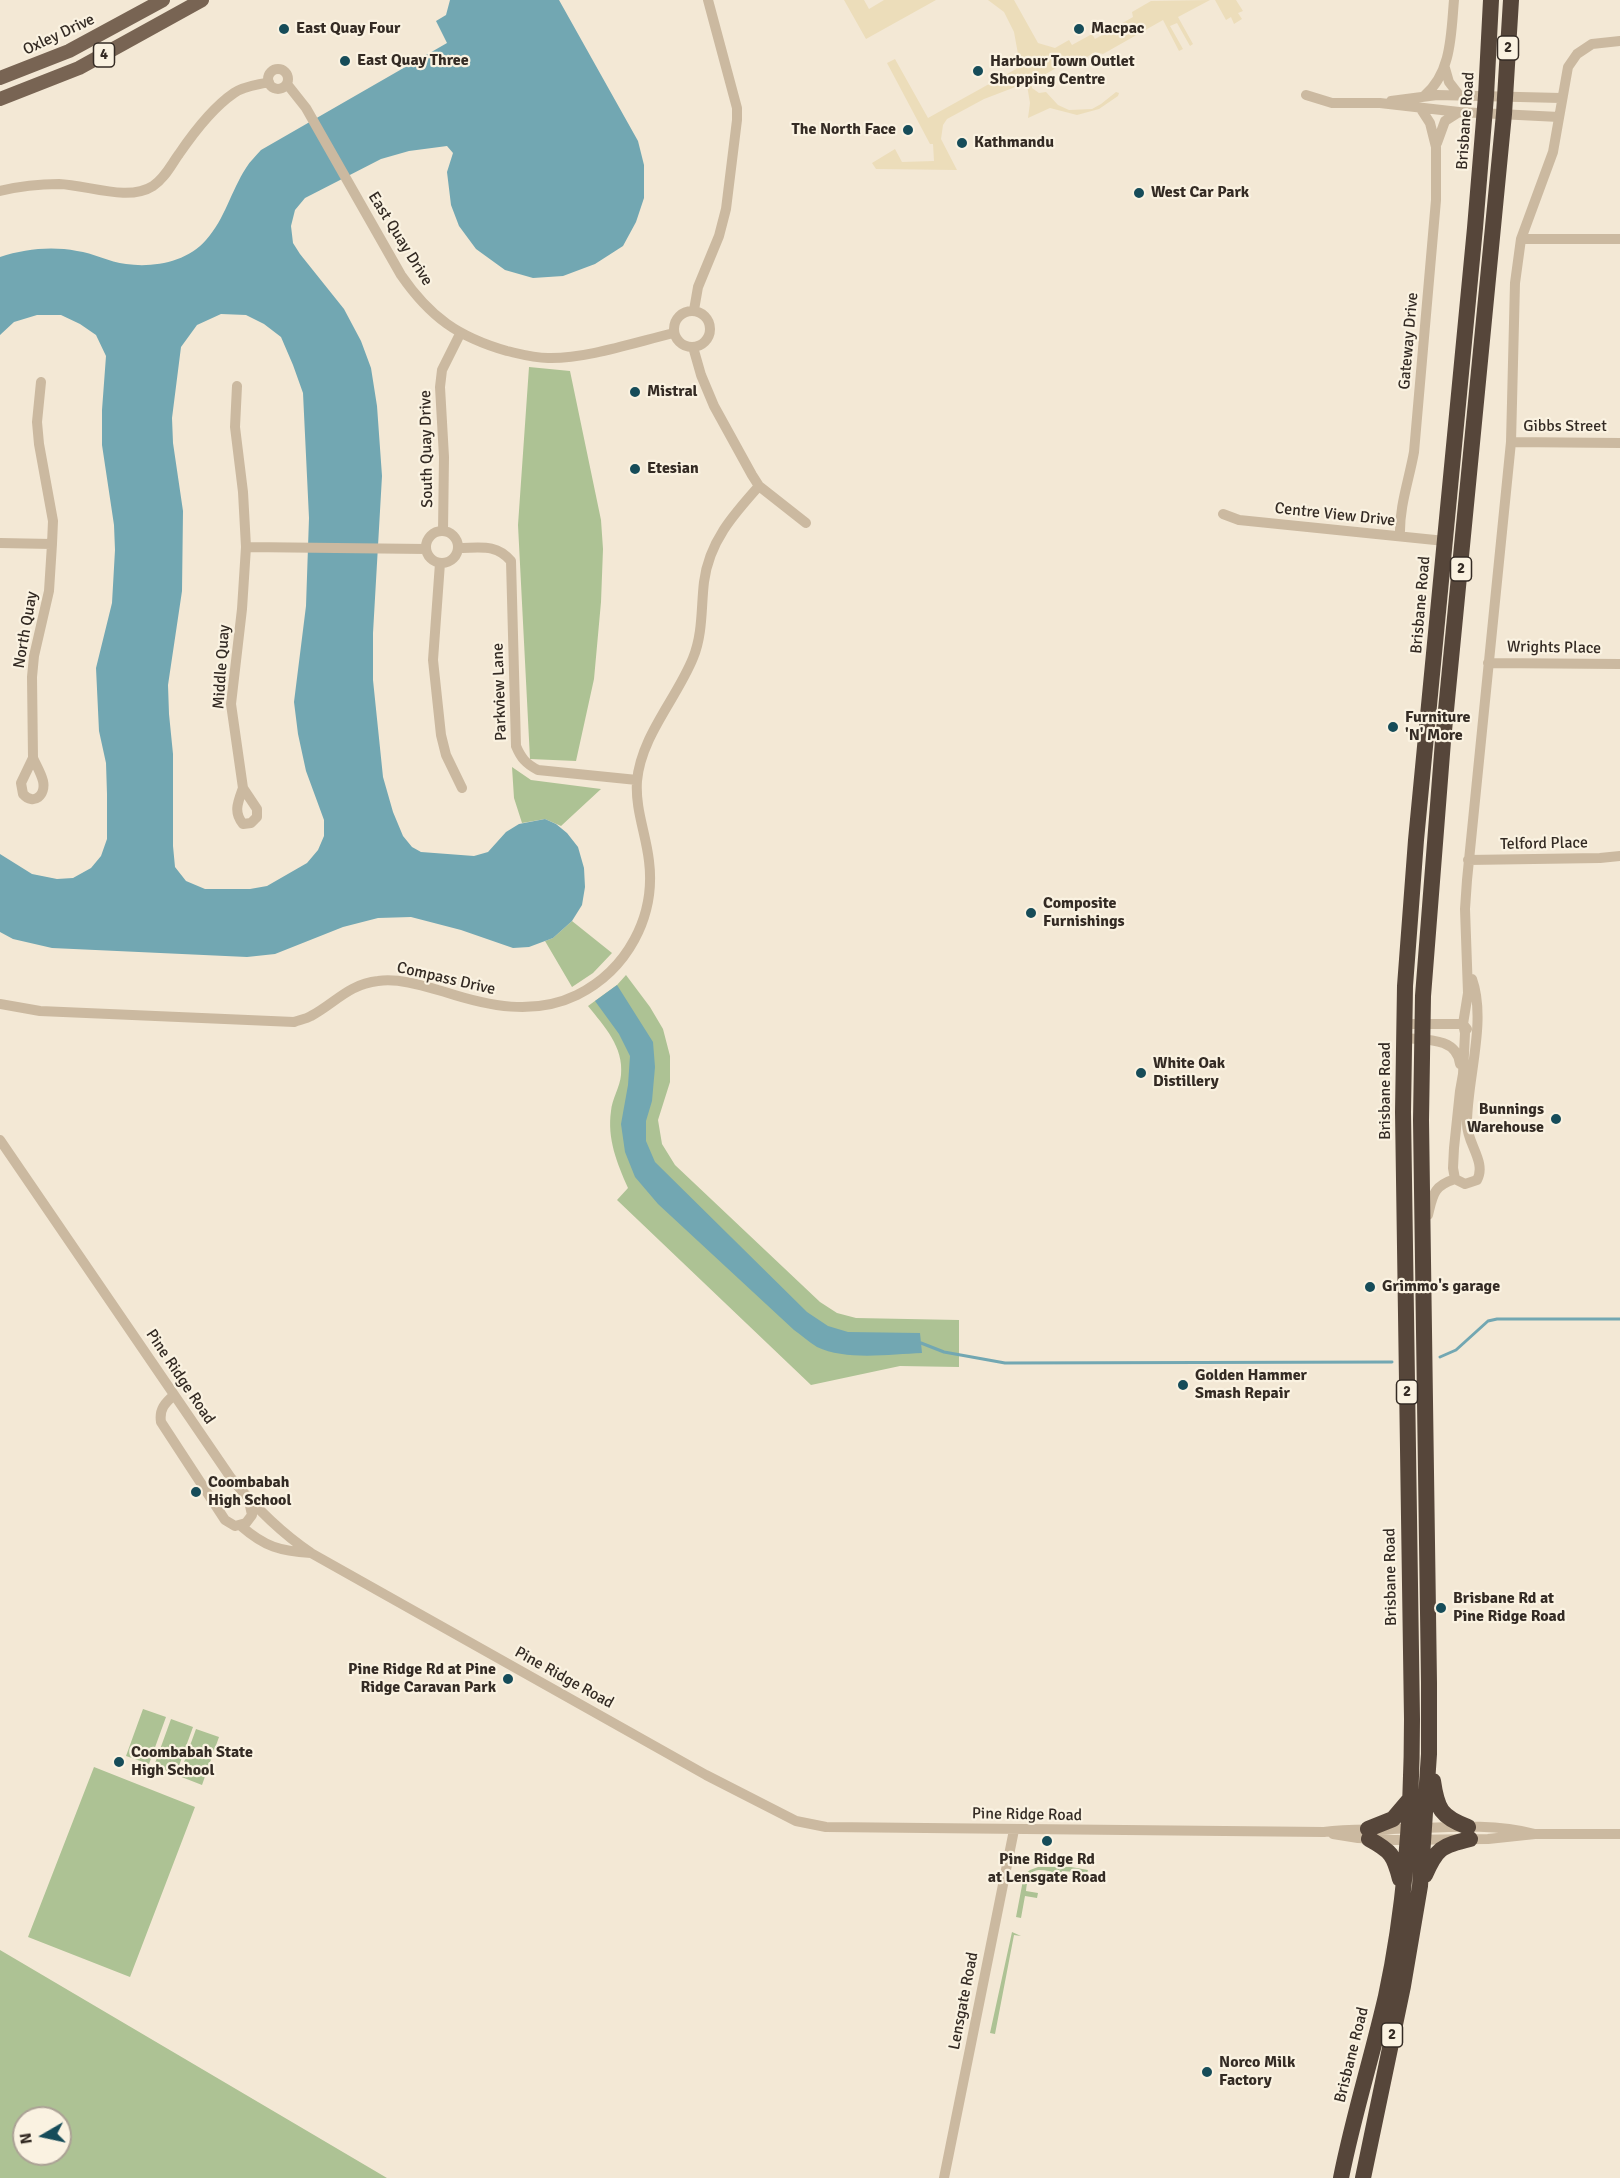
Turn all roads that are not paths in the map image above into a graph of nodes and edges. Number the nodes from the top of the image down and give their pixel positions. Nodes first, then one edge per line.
1 (163, 0) edge
2 (202, 0) edge
3 (708, 0) edge
4 (1454, 0) edge
5 (1491, 0) edge
6 (1511, 0) edge
7 (1620, 41) edge
8 (1445, 68) junction
9 (0, 78) edge
10 (269, 82) junction
11 (287, 84) junction
12 (1562, 94) junction
13 (1306, 95) dead end
14 (1459, 95) junction
15 (1424, 96) junction
16 (1486, 96) junction
17 (1505, 96) junction
18 (0, 99) edge
19 (1380, 103) junction
20 (1421, 109) junction
21 (1458, 112) junction
22 (1485, 113) junction
23 (1504, 114) junction
24 (1559, 117) junction
25 (1436, 147) junction
26 (0, 191) edge
27 (1521, 239) junction
28 (1620, 239) edge
29 (694, 310) junction
30 (674, 333) junction
31 (460, 334) junction
32 (693, 347) junction
33 (41, 382) dead end
34 (237, 386) dead end
35 (1510, 442) junction
36 (1620, 443) edge
37 (759, 486) junction
38 (1223, 514) dead end
39 (806, 523) dead end
40 (443, 531) junction
41 (1400, 536) junction
42 (1445, 541) junction
43 (1, 543) edge
44 (52, 544) junction
45 (246, 547) junction
46 (458, 548) junction
47 (426, 549) junction
48 (440, 563) junction
49 (1488, 663) junction
50 (1620, 664) edge
51 (33, 758) dead end
52 (637, 780) junction
53 (243, 788) dead end
54 (462, 789) dead end
55 (1620, 856) edge
56 (1468, 860) junction
57 (1468, 968) junction
58 (0, 1004) edge
59 (1463, 1024) junction
60 (1404, 1031) junction
61 (1422, 1032) junction
62 (1476, 1044) junction
63 (1460, 1091) junction
64 (0, 1140) edge
65 (1455, 1179) junction
66 (1422, 1238) junction
67 (174, 1395) junction
68 (249, 1501) junction
69 (241, 1526) junction
70 (311, 1553) junction
71 (1428, 1754) junction
72 (1410, 1799) junction
73 (1014, 1830) junction
74 (1424, 1833) junction
75 (1469, 1833) junction
76 (1369, 1834) junction
77 (1407, 1834) junction
78 (1620, 1834) edge
79 (1420, 1886) junction
80 (1402, 1889) junction
81 (944, 2178) edge
82 (1341, 2178) edge
83 (1363, 2178) edge

1 - 9 main road, Oxley Drive / 4
2 - 18 main road, 4
3 - 29 street
4 - 8 street
5 - 16 highway, Brisbane Road / 2
6 - 17 highway, Brisbane Road / 2
7 - 12 street
8 - 14 street
8 - 15 street
10 - 11 street
10 - 11 street
10 - 26 street
11 - 31 street, East Quay Drive
12 - 17 street
12 - 24 street
13 - 19 street
14 - 15 street
14 - 16 street
15 - 19 street
16 - 17 street
16 - 22 highway, Brisbane Road / 2
17 - 23 highway, Brisbane Road / 2
19 - 20 street
20 - 21 street
20 - 25 street, Gateway Drive
21 - 22 street
21 - 25 street, Gateway Drive
22 - 23 street
22 - 42 highway, Brisbane Road / 2
23 - 24 street
23 - 61 highway, Brisbane Road / 2
24 - 27 street
25 - 41 street, Gateway Drive
27 - 28 street
27 - 35 street
29 - 30 street
29 - 32 street
30 - 31 street, East Quay Drive
30 - 32 street
31 - 40 street, South Quay Drive
32 - 37 street
33 - 44 street, North Quay
34 - 45 street, Middle Quay
35 - 36 street, Gibbs Street
35 - 49 street
37 - 39 street
37 - 52 street, Compass Drive
38 - 41 street, Centre View Drive
40 - 46 street
40 - 47 street
41 - 42 street, Centre View Drive
42 - 60 highway, Brisbane Road / 2
43 - 44 street
44 - 51 street, North Quay
45 - 47 street
45 - 53 street, Middle Quay
46 - 48 street
46 - 52 street, Parkview Lane
47 - 48 street
48 - 54 street
49 - 50 street, Wrights Place
49 - 56 street
52 - 58 street, Compass Drive
55 - 56 street, Telford Place
56 - 57 street
57 - 59 street
57 - 62 street
59 - 61 street
59 - 62 street
59 - 63 street
60 - 61 street
60 - 61 street
60 - 72 highway, Brisbane Road / 2
61 - 63 street
61 - 66 highway, Brisbane Road / 2
62 - 65 street
63 - 65 street
64 - 67 street, Pine Ridge Road
65 - 66 street
66 - 71 highway, Brisbane Road / 2
67 - 68 street, Pine Ridge Road
67 - 69 street
68 - 69 street
68 - 70 street, Pine Ridge Road
69 - 70 street
70 - 73 street, Pine Ridge Road
71 - 74 highway, Brisbane Road / 2
71 - 75 highway
72 - 76 highway
72 - 77 highway, Brisbane Road / 2
73 - 76 street, Pine Ridge Road
73 - 81 street, Lensgate Road
74 - 75 street, Pine Ridge Road
74 - 77 street, Pine Ridge Road
74 - 79 highway, Brisbane Road / 2
75 - 78 street, Pine Ridge Road
75 - 79 highway
76 - 77 street, Pine Ridge Road
76 - 80 highway
77 - 80 highway, Brisbane Road / 2
79 - 83 highway, Brisbane Road / 2
80 - 82 highway, Brisbane Road / 2

